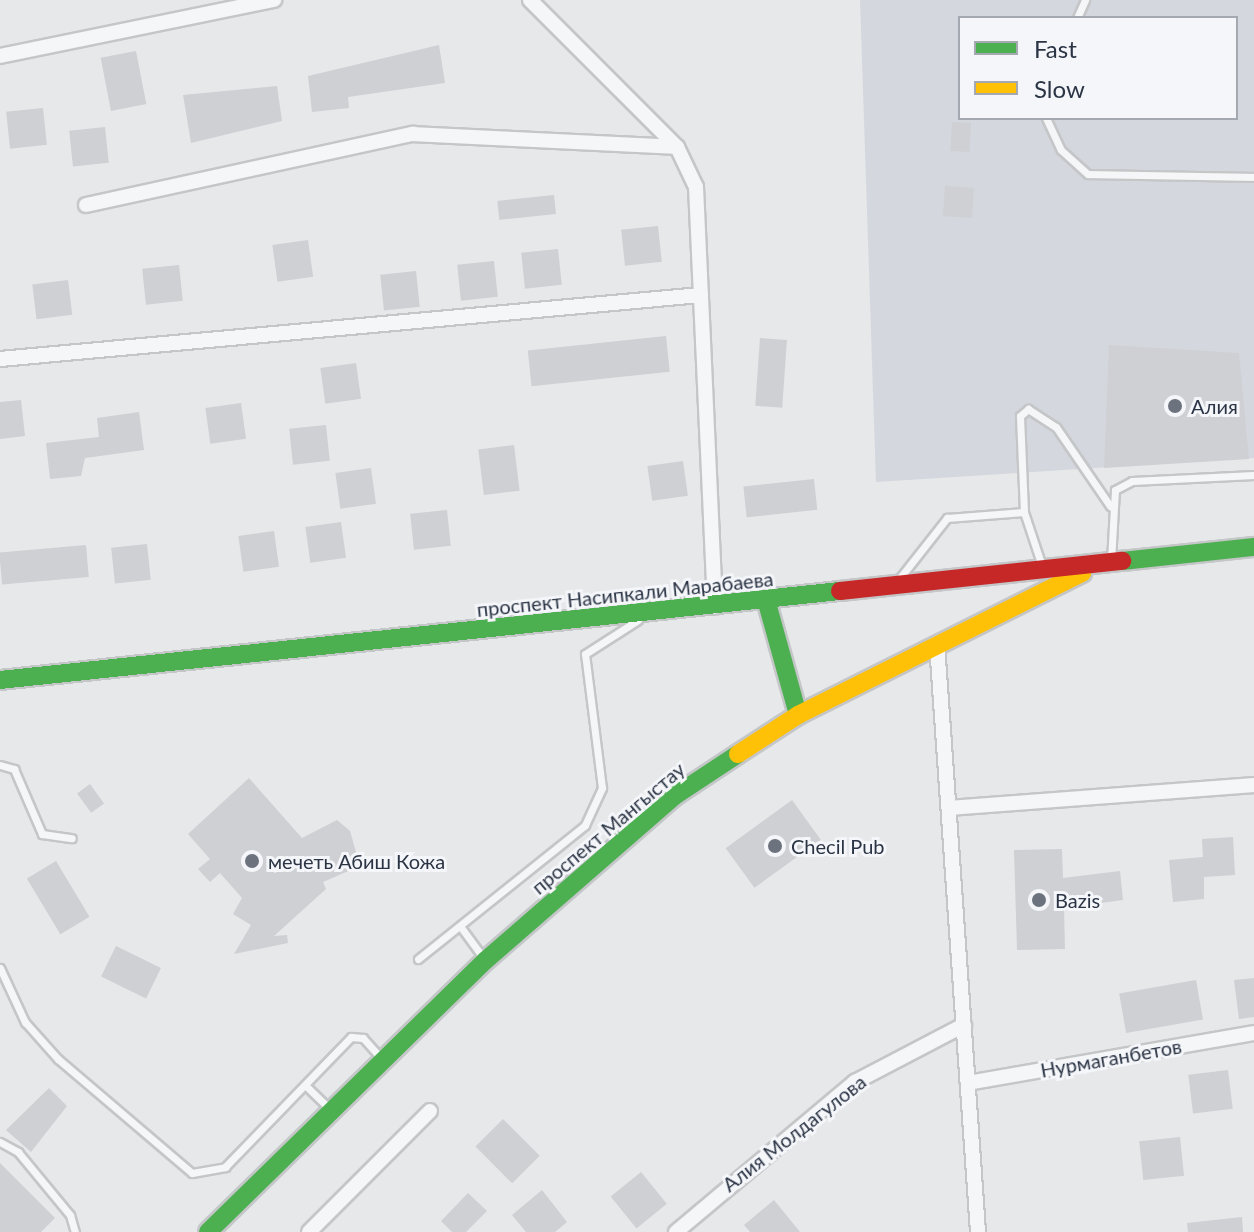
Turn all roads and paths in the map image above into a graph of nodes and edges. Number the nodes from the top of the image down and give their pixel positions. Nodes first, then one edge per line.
1 (274, 0) edge
2 (530, 0) edge
3 (0, 56) edge
4 (1047, 120) edge
5 (677, 147) junction
6 (1254, 177) edge
7 (86, 205) dead end
8 (701, 295) junction
9 (0, 359) edge
10 (1254, 475) edge
11 (1110, 506) junction
12 (1024, 512) junction
13 (1254, 547) edge
14 (1111, 563) junction
15 (1044, 570) junction
16 (893, 587) junction
17 (767, 603) junction
18 (715, 607) junction
19 (647, 614) junction
20 (937, 644) junction
21 (0, 680) edge
22 (798, 715) junction
23 (0, 765) edge
24 (1254, 785) edge
25 (949, 808) junction
26 (72, 838) dead end
27 (460, 926) junction
28 (418, 959) dead end
29 (486, 960) junction
30 (0, 968) edge
31 (1, 980) edge
32 (964, 1025) junction
33 (1254, 1033) edge
34 (385, 1063) junction
35 (968, 1083) junction
36 (305, 1085) junction
37 (430, 1111) dead end
38 (333, 1112) junction
39 (0, 1142) edge
40 (75, 1232) edge
41 (208, 1232) edge
42 (309, 1232) edge
43 (676, 1232) edge
44 (978, 1232) edge

1 - 3 street
2 - 5 street
4 - 6 lane
5 - 7 street
5 - 8 street
8 - 9 street
8 - 18 street
10 - 11 lane
11 - 12 lane
11 - 14 lane
12 - 15 lane
12 - 16 lane
13 - 14 main road, проспект Насипкали Марабаева
14 - 15 main road, проспект Насипкали Марабаева
14 - 20 main road, проспект Мангыстау
15 - 16 main road, проспект Насипкали Марабаева
16 - 17 main road, проспект Насипкали Марабаева
17 - 18 main road, проспект Насипкали Марабаева
17 - 22 main road
18 - 19 main road, проспект Насипкали Марабаева
19 - 21 main road, проспект Насипкали Марабаева
19 - 27 lane
20 - 22 main road, проспект Мангыстау
20 - 25 street
22 - 29 main road, проспект Мангыстау
23 - 26 lane
24 - 25 street
25 - 32 street
27 - 28 lane
27 - 29 lane
29 - 34 main road, проспект Мангыстау
30 - 31 lane
31 - 36 lane
32 - 35 street
32 - 43 street, Алия Молдагулова
33 - 35 street, Нурмаганбетов
34 - 36 lane
34 - 38 main road, проспект Мангыстау
35 - 44 street
36 - 38 lane
37 - 42 street
38 - 41 main road, проспект Мангыстау
39 - 40 lane

